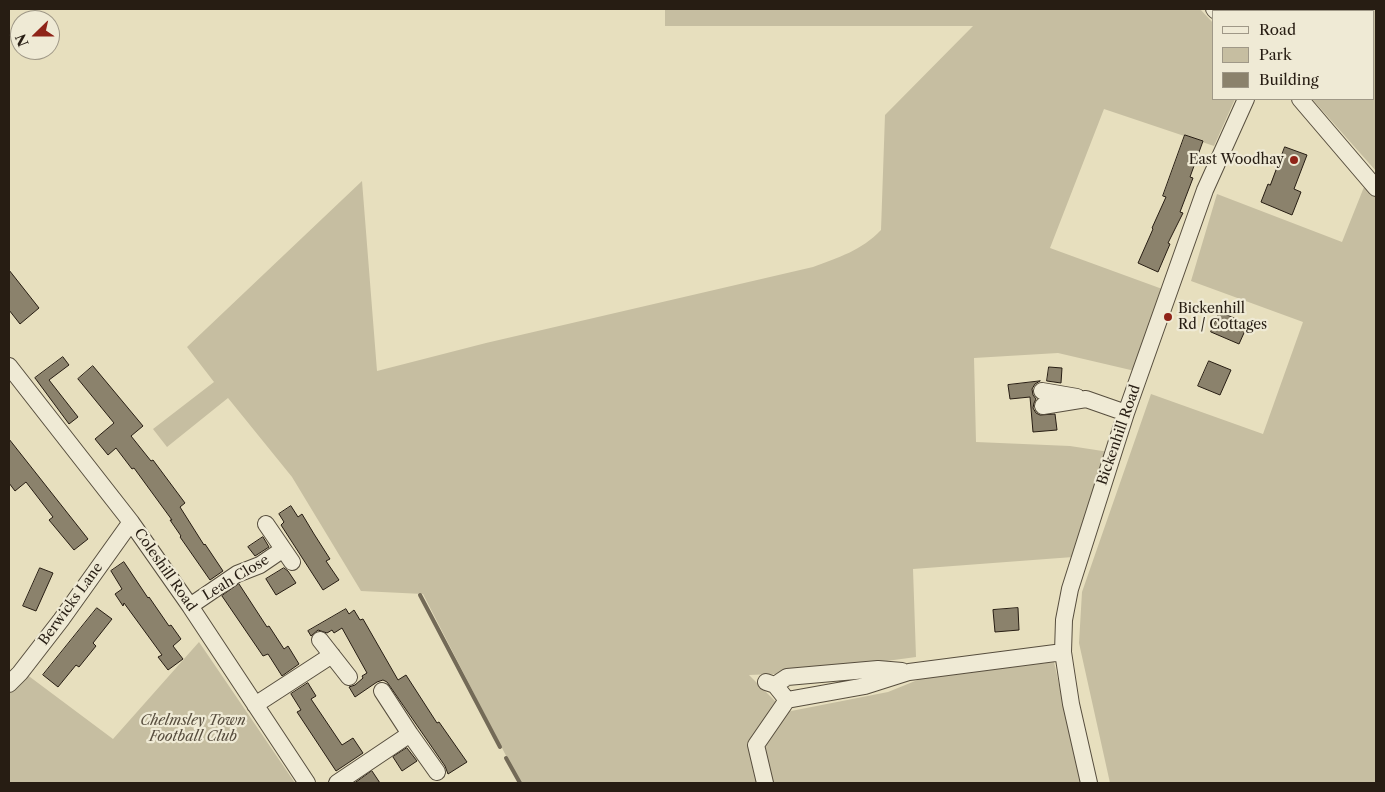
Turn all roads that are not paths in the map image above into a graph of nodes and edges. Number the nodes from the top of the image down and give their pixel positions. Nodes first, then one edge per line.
1 (1246, 100) edge
2 (1301, 100) edge
3 (1376, 188) edge
4 (9, 366) edge
5 (1042, 398) dead end
6 (1126, 412) junction
7 (131, 522) junction
8 (266, 524) dead end
9 (190, 606) junction
10 (320, 640) dead end
11 (1063, 652) junction
12 (332, 655) junction
13 (909, 672) junction
14 (349, 677) dead end
15 (9, 684) edge
16 (382, 692) dead end
17 (787, 700) junction
18 (255, 705) junction
19 (410, 734) junction
20 (437, 772) dead end
21 (307, 783) edge
22 (337, 783) edge
23 (765, 783) edge
24 (1090, 783) edge

1 - 6 street, Bickenhill Road
2 - 3 street
4 - 7 street, Coleshill Road
5 - 6 street
6 - 11 street, Bickenhill Road
7 - 9 street, Coleshill Road
7 - 15 street, Berwicks Lane
8 - 9 street, Leah Close
9 - 18 street, Coleshill Road
10 - 12 street
11 - 13 street
11 - 24 street, Bickenhill Road
12 - 14 street
12 - 18 street
13 - 17 street
13 - 17 street
16 - 19 street
17 - 23 street
18 - 21 street, Coleshill Road
19 - 20 street
19 - 22 street

